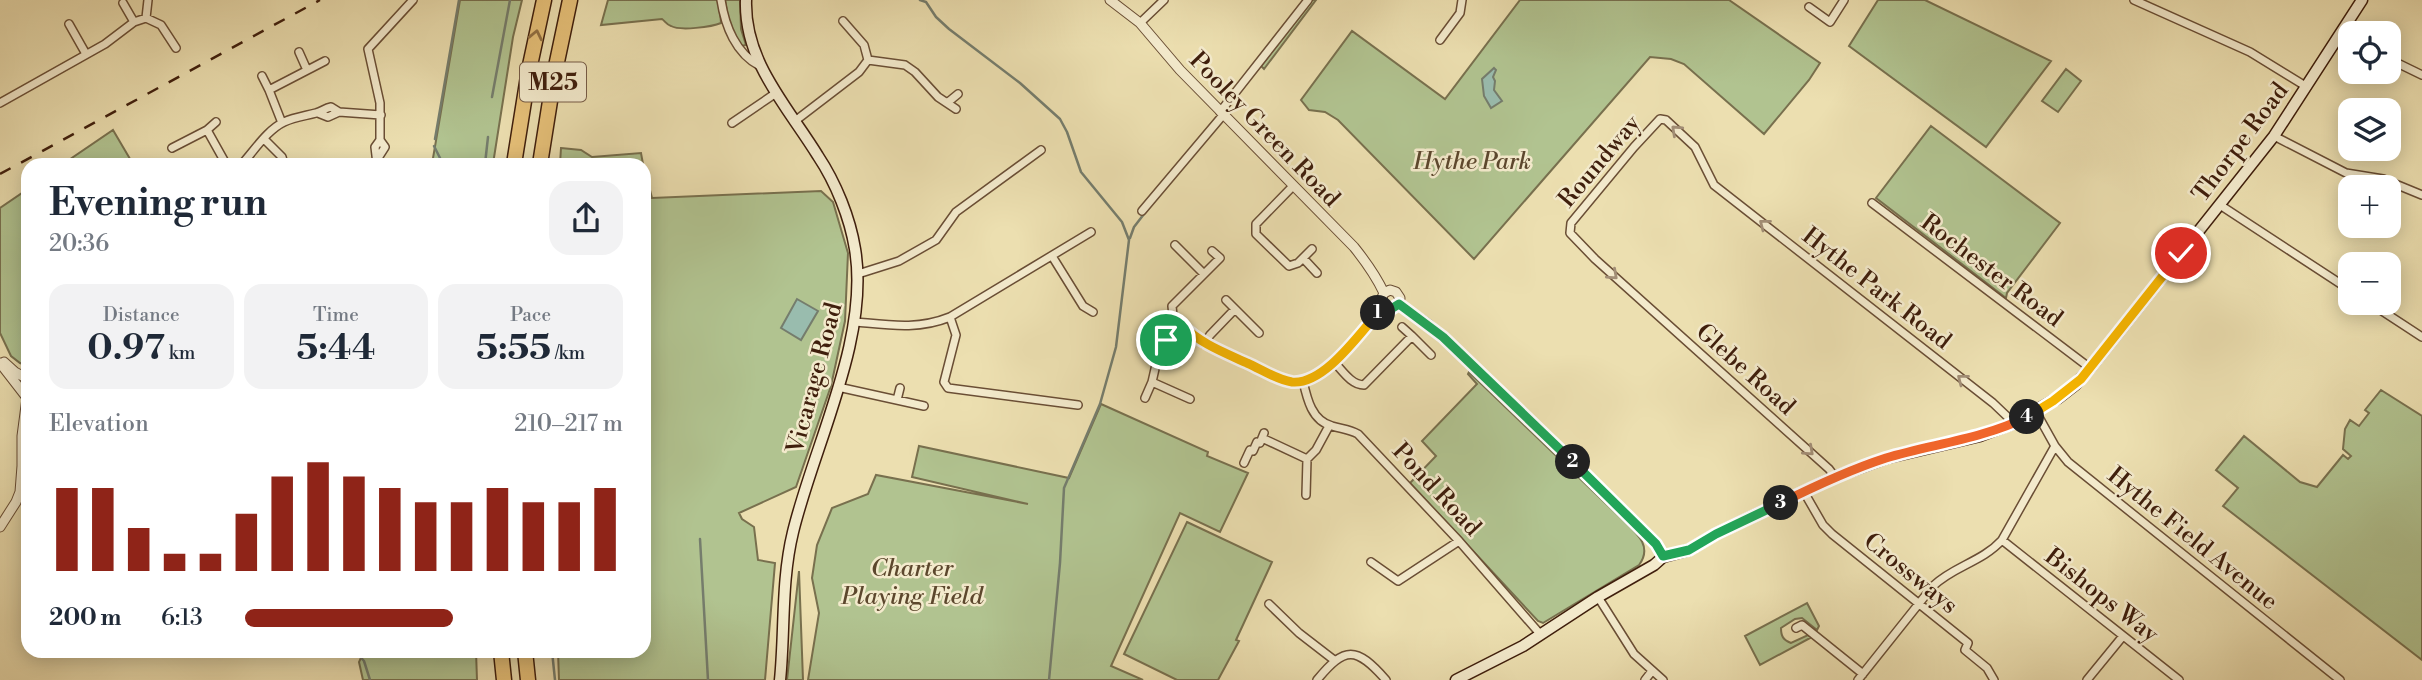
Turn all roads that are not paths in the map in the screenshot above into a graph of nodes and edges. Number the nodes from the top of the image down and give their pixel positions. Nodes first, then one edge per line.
1 (148, 0) edge
2 (413, 0) edge
3 (544, 0) edge
4 (570, 0) edge
5 (721, 0) edge
6 (746, 0) edge
7 (1111, 0) edge
8 (1164, 0) edge
9 (1308, 0) edge
10 (1462, 0) edge
11 (1844, 0) edge
12 (2134, 0) edge
13 (2362, 0) edge
14 (123, 3) dead end
15 (1809, 7) dead end
16 (146, 18) junction
17 (843, 21) dead end
18 (2353, 21) edge
19 (134, 22) junction
20 (1140, 23) junction
21 (69, 24) dead end
22 (1440, 40) dead end
23 (2338, 46) edge
24 (176, 48) dead end
25 (299, 52) dead end
26 (86, 54) junction
27 (868, 60) junction
28 (325, 61) dead end
29 (2401, 65) edge
30 (761, 66) junction
31 (307, 70) junction
32 (2422, 75) edge
33 (262, 76) dead end
34 (2307, 87) junction
35 (269, 90) junction
36 (776, 93) junction
37 (958, 94) dead end
38 (0, 103) edge
39 (947, 103) junction
40 (734, 109) dead end
41 (956, 109) dead end
42 (1221, 114) junction
43 (381, 115) junction
44 (740, 117) junction
45 (795, 121) junction
46 (216, 122) dead end
47 (282, 123) junction
48 (732, 123) dead end
49 (207, 130) junction
50 (2274, 136) junction
51 (264, 139) junction
52 (172, 148) dead end
53 (1041, 150) dead end
54 (223, 158) edge
55 (247, 158) edge
56 (282, 158) edge
57 (377, 158) edge
58 (515, 158) edge
59 (541, 158) edge
60 (1714, 185) joint
61 (1293, 186) junction
62 (2422, 195) edge
63 (1872, 203) dead end
64 (2220, 205) junction
65 (1142, 211) dead end
66 (1091, 232) dead end
67 (1084, 237) junction
68 (1175, 244) dead end
69 (1090, 246) dead end
70 (1312, 249) dead end
71 (1212, 251) dead end
72 (1052, 256) junction
73 (1303, 258) junction
74 (1317, 273) dead end
75 (858, 274) junction
76 (1203, 274) junction
77 (2338, 282) edge
78 (1631, 291) joint
79 (1384, 293) junction
80 (1226, 300) dead end
81 (1399, 304) junction
82 (1385, 306) junction
83 (1235, 309) junction
84 (1093, 312) dead end
85 (2388, 315) edge
86 (950, 317) junction
87 (856, 322) junction
88 (1182, 325) junction
89 (1402, 327) dead end
90 (1259, 333) dead end
91 (1412, 336) junction
92 (2422, 337) edge
93 (1205, 344) junction
94 (1431, 355) dead end
95 (0, 360) edge
96 (1334, 362) junction
97 (2090, 368) junction
98 (1153, 382) junction
99 (1303, 382) junction
100 (21, 386) edge
101 (838, 387) junction
102 (900, 388) dead end
103 (1145, 398) dead end
104 (1190, 398) dead end
105 (897, 400) junction
106 (1078, 405) dead end
107 (924, 406) dead end
108 (2036, 412) junction
109 (2014, 423) junction
110 (1329, 426) junction
111 (2054, 446) junction
112 (1307, 459) junction
113 (1244, 463) dead end
114 (21, 470) edge
115 (1835, 477) junction
116 (1804, 492) junction
117 (1306, 495) dead end
118 (0, 527) edge
119 (2002, 540) junction
120 (1459, 541) junction
121 (1663, 556) junction
122 (1371, 562) dead end
123 (1598, 597) junction
124 (1920, 603) junction
125 (1269, 604) dead end
126 (1796, 628) dead end
127 (1541, 635) junction
128 (2123, 636) junction
129 (502, 658) edge
130 (526, 658) edge
131 (1334, 660) junction
132 (1652, 671) junction
133 (1861, 677) edge
134 (504, 680) edge
135 (528, 680) edge
136 (780, 680) edge
137 (1317, 680) edge
138 (1386, 680) edge
139 (1456, 680) edge
140 (1645, 680) edge
141 (1663, 680) edge
142 (1994, 680) edge
143 (2087, 680) edge
144 (2179, 680) edge
145 (2340, 680) edge

1 - 16 street
2 - 43 street
58 -> 3 highway, M25
4 - 59 highway, M25
5 - 30 street, Vicarage Road
6 - 30 main road, Vicarage Road
7 - 20 street, Pooley Green Road
8 - 20 street
9 - 42 street
10 - 22 street
11 - 15 street
12 - 34 street
13 - 18 main road, Thorpe Road
14 - 19 street
16 - 19 street
16 - 24 street
17 - 27 street
19 - 26 street
20 - 42 street, Pooley Green Road
21 - 26 street
23 - 34 main road, Thorpe Road
25 - 31 street
26 - 38 street
27 - 39 street
27 - 45 street
28 - 31 street
29 - 32 street
30 - 36 main road, Vicarage Road
31 - 35 street
33 - 35 street
34 - 50 main road, Thorpe Road
35 - 47 street
36 - 44 street
36 - 45 main road, Vicarage Road
37 - 39 street
39 - 41 street
40 - 44 street
42 - 61 street, Pooley Green Road
42 - 65 street
43 - 47 street
43 - 57 street
44 - 48 street
45 - 75 main road, Vicarage Road
46 - 49 street
47 - 51 street
49 - 52 street
49 - 54 street
50 - 62 street
50 - 64 main road, Thorpe Road
51 - 55 street
51 - 56 street
53 - 75 street
60 -> 78 street, Roundway
109 -> 60 street, Hythe Park Road
61 - 73 street
61 - 79 street, Pooley Green Road
63 - 97 street, Rochester Road
64 - 77 street
64 - 97 main road, Thorpe Road
66 - 67 street
67 - 69 street
67 - 72 street
68 - 76 street
70 - 73 street
71 - 76 street
72 - 84 street
72 - 86 street
73 - 74 street
75 - 87 main road, Vicarage Road
76 - 88 street
78 -> 115 street, Glebe Road
79 - 81 street, Pooley Green Road
79 - 82 street, Pooley Green Road
80 - 83 street
81 - 82 street
81 - 121 street, Pooley Green Road
82 - 96 street
83 - 90 street
83 - 93 street
85 - 92 street
86 - 87 street
86 - 106 street
87 - 101 main road, Vicarage Road
88 - 93 street
88 - 98 street
89 - 91 street
91 - 94 street
91 - 96 street
93 - 99 street
95 - 100 street
96 - 99 street
97 - 108 main road, Thorpe Road
98 - 103 street
98 - 104 street
99 - 110 street
101 - 105 street
101 - 136 main road, Vicarage Road
102 - 105 street
105 - 107 street
108 - 109 main road, Thorpe Road
108 - 111 street, Hythe Field Avenue
109 - 115 main road, Thorpe Road
110 - 112 street
110 - 120 street, Pond Road
111 - 119 street
111 - 145 street, Hythe Field Avenue
112 - 113 street
112 - 117 street
114 - 118 street
115 - 116 main road, Thorpe Road
116 - 121 main road, Thorpe Road
116 - 124 street, Crossways
119 - 124 street
119 - 128 street, Bishops Way
120 - 122 street
120 - 127 street, Pond Road
121 - 123 main road, Thorpe Road
123 - 127 main road, Thorpe Road
123 - 132 street
124 - 133 street
124 - 142 street, Crossways
125 - 131 street
126 - 133 street
127 - 139 main road, Thorpe Road
128 - 143 street
128 - 144 street, Bishops Way
129 - 134 highway
130 - 135 highway
131 - 137 street
131 - 138 street
132 - 140 street
132 - 141 street

